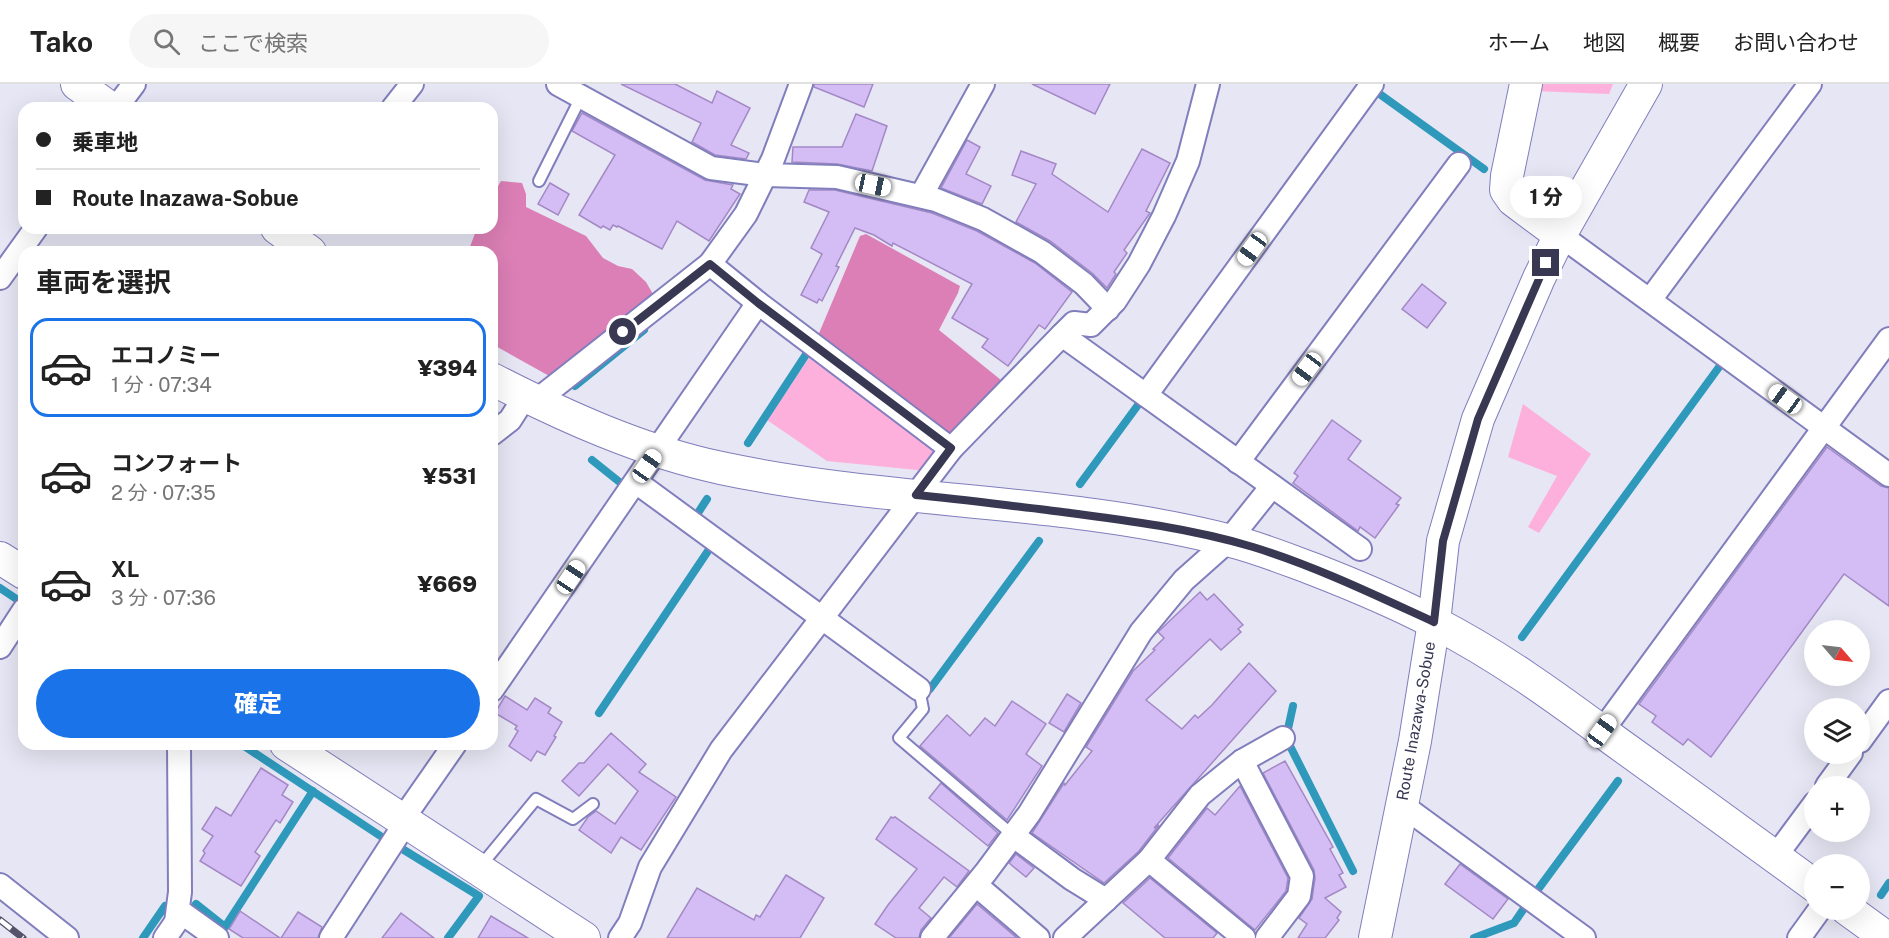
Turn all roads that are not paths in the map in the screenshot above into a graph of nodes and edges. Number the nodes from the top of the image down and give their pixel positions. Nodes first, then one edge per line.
1 (77, 84) edge
2 (134, 84) edge
3 (412, 84) edge
4 (558, 84) edge
5 (801, 84) edge
6 (983, 84) edge
7 (1208, 84) edge
8 (1372, 84) edge
9 (1526, 84) edge
10 (1646, 84) edge
11 (1810, 84) edge
12 (581, 97) junction
13 (102, 102) edge
14 (120, 102) edge
15 (398, 102) edge
16 (1459, 164) dead end
17 (765, 175) junction
18 (539, 182) dead end
19 (921, 196) junction
20 (1560, 235) junction
21 (18, 253) edge
22 (710, 264) junction
23 (0, 278) edge
24 (1650, 300) junction
25 (758, 303) junction
26 (1108, 309) junction
27 (1062, 335) junction
28 (1889, 339) edge
29 (498, 382) edge
30 (1146, 395) junction
31 (531, 398) junction
32 (1824, 428) junction
33 (498, 430) edge
34 (951, 448) junction
35 (658, 450) junction
36 (1238, 462) junction
37 (1889, 475) edge
38 (636, 482) junction
39 (1272, 486) junction
40 (916, 495) junction
41 (1229, 540) junction
42 (1360, 549) dead end
43 (0, 558) edge
44 (18, 569) edge
45 (822, 618) junction
46 (18, 619) edge
47 (1434, 622) junction
48 (0, 647) edge
49 (498, 681) edge
50 (919, 689) joint
51 (1889, 701) edge
52 (1870, 727) edge
53 (1602, 731) junction
54 (1283, 738) dead end
55 (179, 750) edge
56 (295, 750) edge
57 (451, 750) edge
58 (1242, 761) junction
59 (592, 804) dead end
60 (1402, 805) junction
61 (1804, 817) edge
62 (404, 821) junction
63 (1014, 836) junction
64 (1775, 857) junction
65 (1149, 860) junction
66 (478, 869) junction
67 (1804, 878) edge
68 (0, 885) edge
69 (976, 885) junction
70 (1106, 900) junction
71 (178, 909) junction
72 (1812, 920) edge
73 (1862, 920) edge
74 (67, 938) edge
75 (165, 938) edge
76 (218, 938) edge
77 (331, 938) edge
78 (584, 938) edge
79 (620, 938) edge
80 (932, 938) edge
81 (1038, 938) edge
82 (1065, 938) edge
83 (1244, 938) edge
84 (1267, 938) edge
85 (1375, 938) edge
86 (1584, 938) edge
87 (1798, 938) edge
88 (1887, 938) edge

1 - 13 street
2 - 14 street
3 - 15 street
4 - 12 street
5 - 17 street
6 - 19 street
7 - 26 street
8 - 30 street
9 - 20 street
10 - 20 street, Route Inazawa-Sobue
11 - 24 street
12 - 17 street
12 - 18 lane
16 - 36 street
17 - 19 street
17 - 22 street
19 - 26 street
20 - 24 street
20 - 47 street, Route Inazawa-Sobue
21 - 23 street
22 - 25 street
22 - 31 street
24 - 32 street
25 - 34 street
25 - 35 street
26 - 27 street
27 - 30 street
27 - 34 street
28 - 32 street
29 - 31 street
30 - 36 street
31 - 33 street
31 - 35 street
32 - 37 street
32 - 53 street
34 - 40 street
35 - 38 street
35 - 40 street
36 - 39 street
38 - 45 street
38 - 49 street
39 - 41 street
39 - 42 street
40 - 41 street
40 - 45 street
41 - 47 street
41 - 63 street
43 - 44 street
45 - 50 street
45 - 79 street
46 - 48 street
47 - 53 street
47 - 60 street, Route Inazawa-Sobue
50 - 63 lane
51 - 52 street
53 - 64 street
54 - 58 street
55 - 71 street
56 - 62 street
57 - 62 street
58 - 65 street
58 - 84 street
59 - 66 lane
60 - 85 street, Route Inazawa-Sobue
60 - 86 street
61 - 64 street
62 - 66 street
62 - 77 street
63 - 69 street
63 - 70 street
64 - 67 street
65 - 70 street
65 - 83 street
66 - 78 street
68 - 74 street
69 - 80 street
69 - 81 street
70 - 82 street
71 - 75 street
71 - 76 street
72 - 87 street
73 - 88 street

